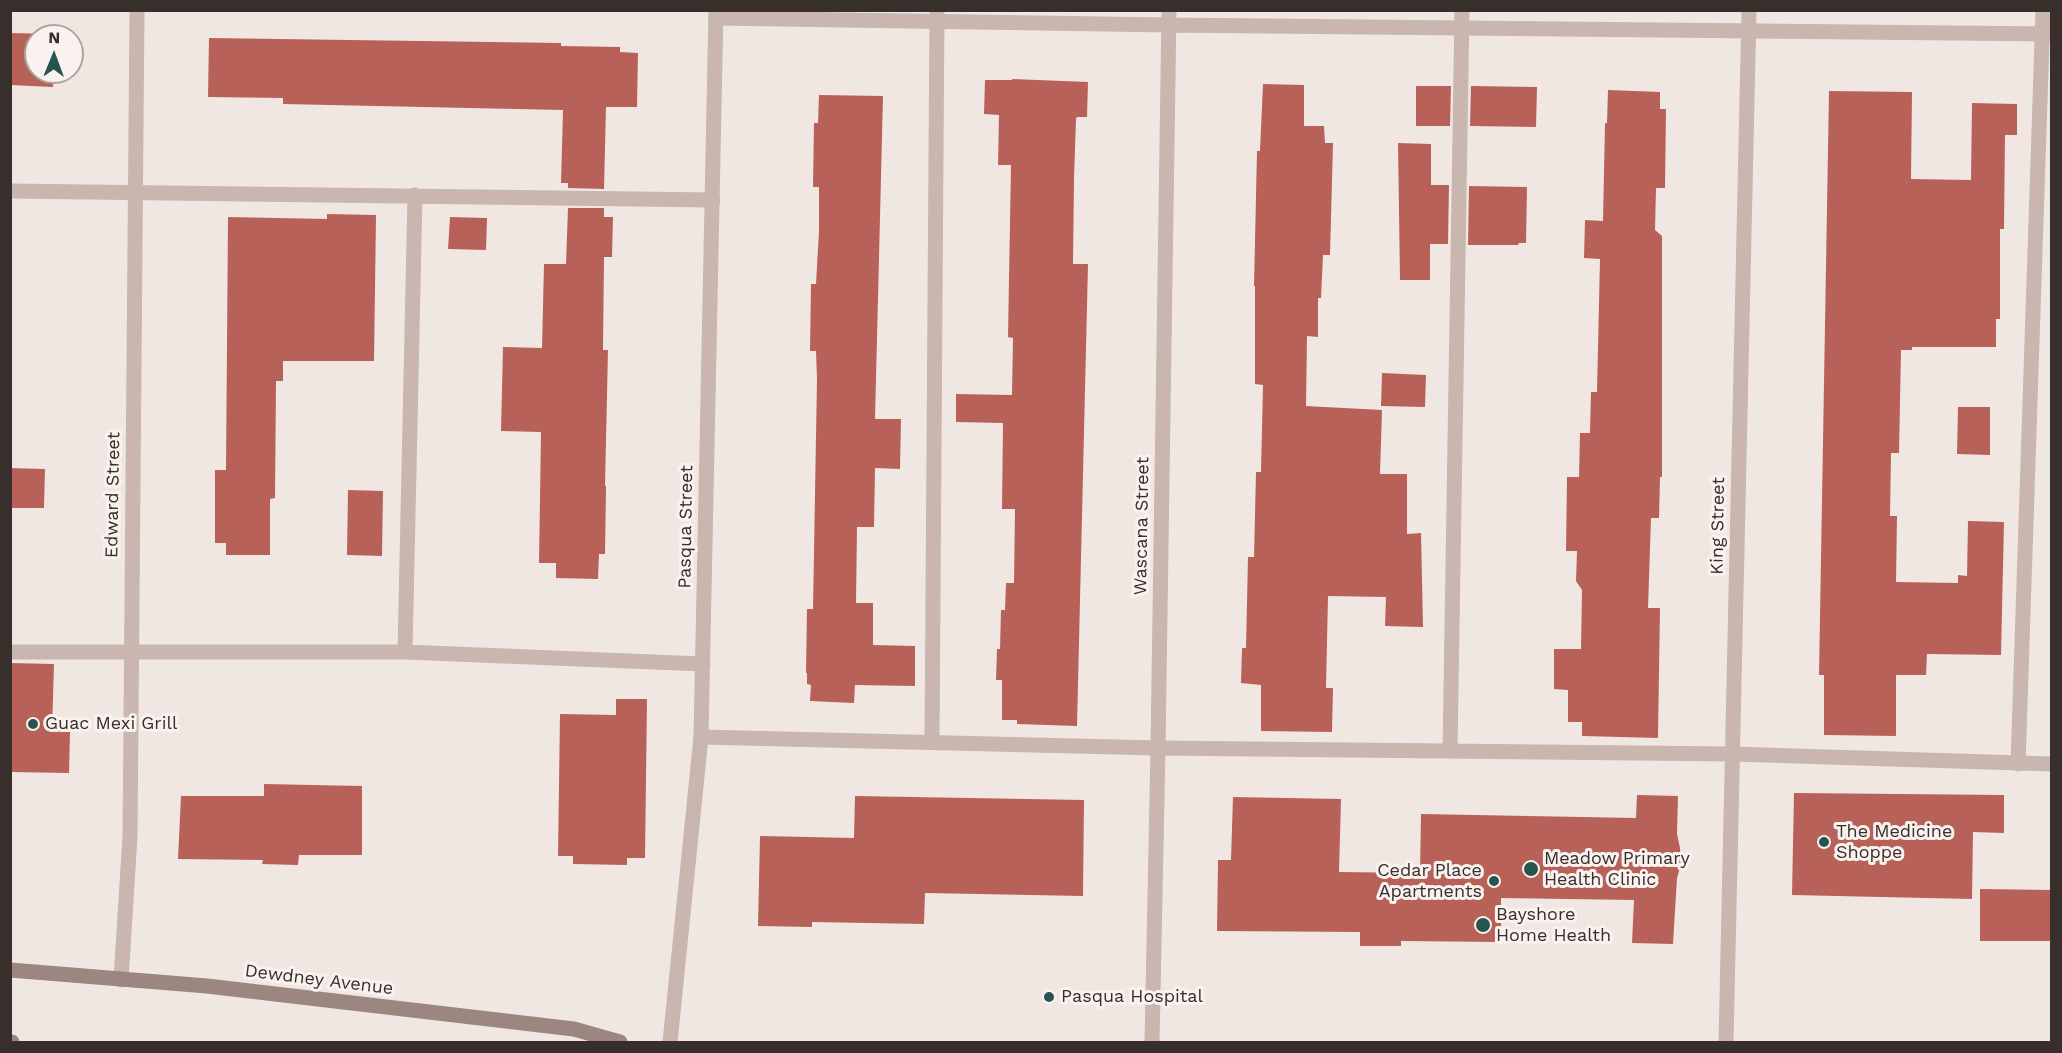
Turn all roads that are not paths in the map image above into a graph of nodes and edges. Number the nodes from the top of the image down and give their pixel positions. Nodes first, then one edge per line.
1 (137, 10) edge
2 (1462, 10) edge
3 (1749, 10) edge
4 (2043, 10) edge
5 (716, 14) edge
6 (937, 15) edge
7 (1169, 18) edge
8 (1462, 27) junction
9 (1749, 33) junction
10 (2047, 34) edge
11 (10, 190) edge
12 (136, 192) junction
13 (414, 195) junction
14 (713, 200) junction
15 (10, 652) edge
16 (405, 652) junction
17 (132, 653) junction
18 (703, 664) junction
19 (701, 736) junction
20 (932, 741) junction
21 (1158, 748) junction
22 (1450, 752) junction
23 (1732, 754) junction
24 (2018, 764) junction
25 (2052, 764) edge
26 (10, 970) edge
27 (121, 980) junction
28 (620, 1042) edge
29 (669, 1042) edge
30 (1152, 1042) edge
31 (1726, 1042) edge

1 - 12 street, Edward Street
2 - 8 street
3 - 9 street, King Street
4 - 10 street
5 - 6 street
5 - 14 street, Pasqua Street
6 - 7 street
6 - 20 street
7 - 8 street
7 - 21 street, Wascana Street
8 - 9 street
8 - 22 street
9 - 10 street
9 - 23 street, King Street
10 - 24 street
11 - 12 street
12 - 13 street
12 - 17 street, Edward Street
13 - 14 street
13 - 16 street
14 - 18 street, Pasqua Street
15 - 17 street
16 - 17 street
16 - 18 street
17 - 27 street, Edward Street
18 - 19 street, Pasqua Street
19 - 20 street
19 - 29 street, Pasqua Street
20 - 21 street
21 - 22 street
21 - 30 street, Wascana Street
22 - 23 street
23 - 24 street
23 - 31 street, King Street
24 - 25 street
26 - 27 main road, Dewdney Avenue
27 - 28 main road, Dewdney Avenue

